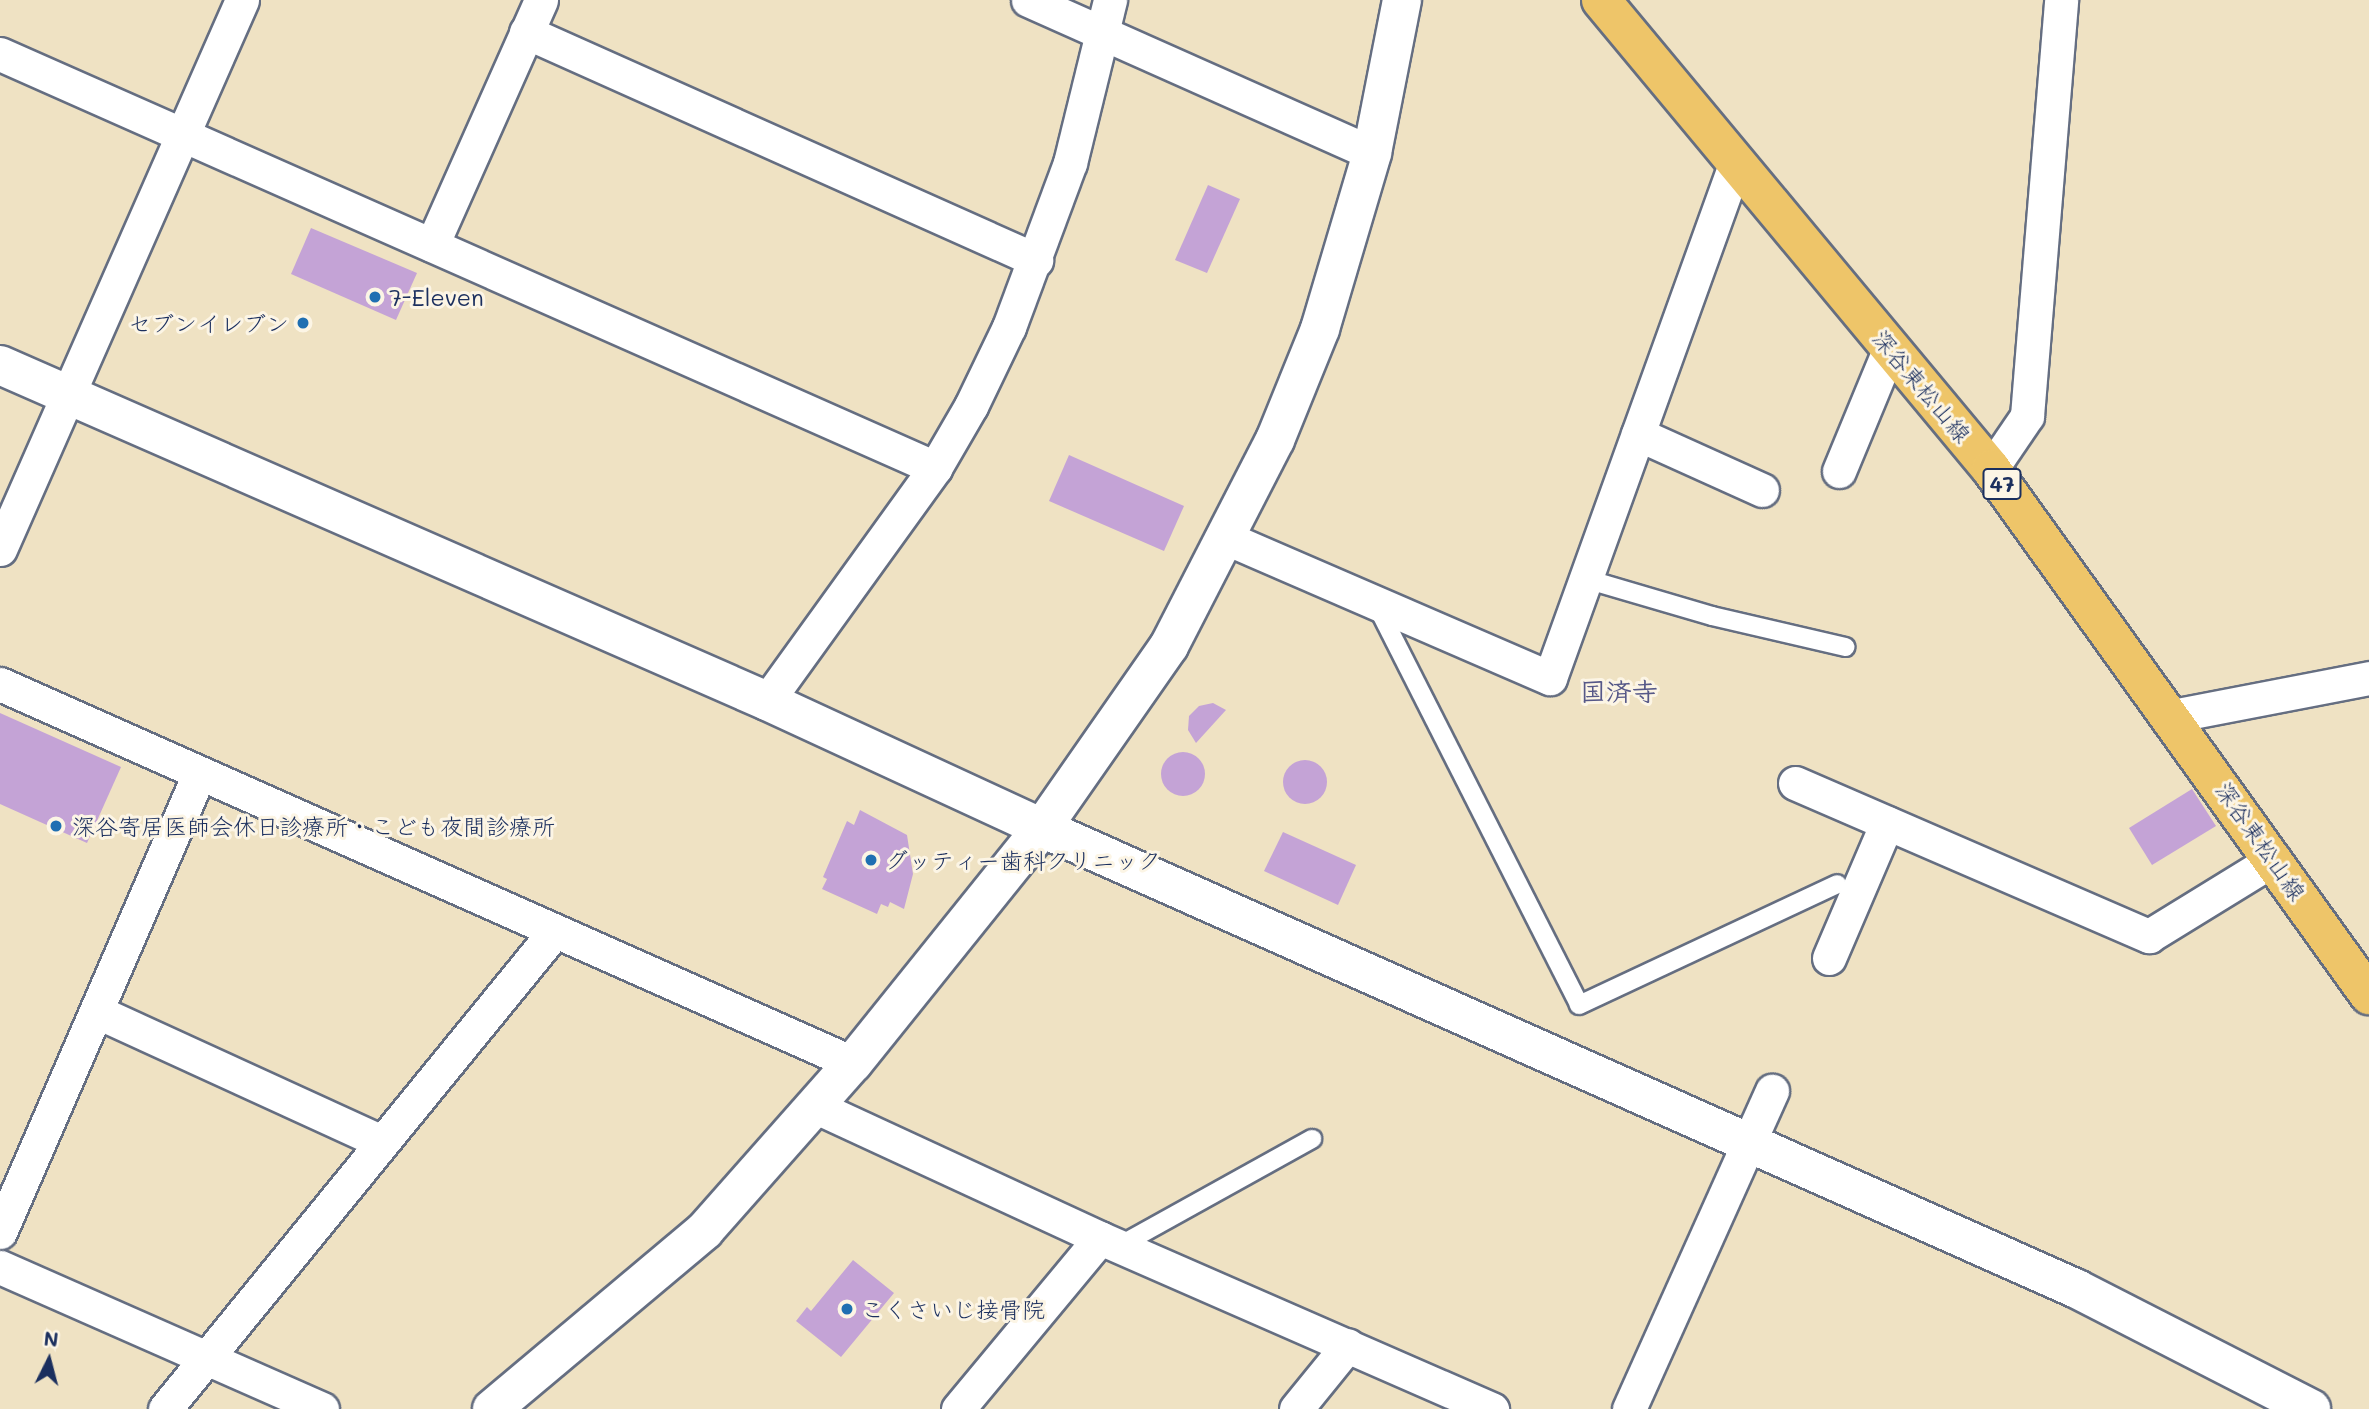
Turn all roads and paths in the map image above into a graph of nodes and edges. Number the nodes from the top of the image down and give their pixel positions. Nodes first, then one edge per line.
1 (242, 0) edge
2 (541, 0) edge
3 (1028, 0) edge
4 (1110, 0) edge
5 (1402, 0) edge
6 (1601, 0) edge
7 (2061, 0) edge
8 (526, 32) junction
9 (1103, 33) junction
10 (0, 54) edge
11 (183, 135) junction
12 (1372, 153) junction
13 (1736, 162) junction
14 (432, 245) junction
15 (1036, 260) junction
16 (1890, 348) junction
17 (0, 365) edge
18 (68, 395) junction
19 (1638, 434) junction
20 (935, 468) junction
21 (1991, 469) junction
22 (1839, 471) dead end
23 (1762, 490) dead end
24 (1226, 537) junction
25 (0, 549) edge
26 (1586, 579) junction
27 (1376, 603) junction
28 (1845, 647) dead end
29 (2369, 678) edge
30 (0, 684) edge
31 (767, 701) junction
32 (2172, 716) junction
33 (199, 774) junction
34 (1794, 783) dead end
35 (1887, 823) junction
36 (1042, 828) junction
37 (2274, 859) junction
38 (1837, 884) dead end
39 (555, 931) junction
40 (1829, 958) dead end
41 (2369, 995) edge
42 (97, 1012) junction
43 (853, 1063) junction
44 (1772, 1091) dead end
45 (814, 1106) junction
46 (1312, 1139) dead end
47 (380, 1141) junction
48 (1750, 1142) junction
49 (0, 1232) edge
50 (1109, 1242) junction
51 (0, 1267) edge
52 (1348, 1345) junction
53 (209, 1357) junction
54 (165, 1409) edge
55 (322, 1409) edge
56 (492, 1409) edge
57 (958, 1409) edge
58 (1296, 1409) edge
59 (1492, 1409) edge
60 (1629, 1409) edge
61 (2311, 1409) edge

1 - 11 street
2 - 8 street
3 - 9 street
4 - 9 street
5 - 12 street
6 - 13 main road, 深谷東松山線 / 47
7 - 21 street
8 - 14 street
8 - 15 street
9 - 12 street
9 - 15 street
10 - 11 street
11 - 14 street
11 - 18 street
12 - 24 street
13 - 16 main road, 深谷東松山線 / 47
13 - 19 street
14 - 20 street
15 - 20 street
16 - 21 main road, 深谷東松山線 / 47
16 - 22 street
17 - 18 street
18 - 25 street
18 - 31 street
19 - 23 street
19 - 26 street
20 - 31 street
21 - 32 main road, 深谷東松山線 / 47
24 - 27 street
24 - 36 street
26 - 27 street
26 - 28 lane
27 - 38 lane
29 - 32 street
30 - 33 street
31 - 36 street
32 - 37 main road, 深谷東松山線 / 47
33 - 39 street
33 - 42 street
34 - 35 street
35 - 37 street
35 - 40 street
36 - 43 street
36 - 48 street
37 - 41 main road, 深谷東松山線 / 47
39 - 43 street
39 - 47 street
42 - 47 street
42 - 49 street
43 - 45 street
44 - 48 street
45 - 50 street
45 - 56 street
46 - 50 lane
47 - 53 street
48 - 60 street
48 - 61 street
50 - 52 street
50 - 57 street
51 - 53 street
52 - 58 street
52 - 59 street
53 - 54 street
53 - 55 street

